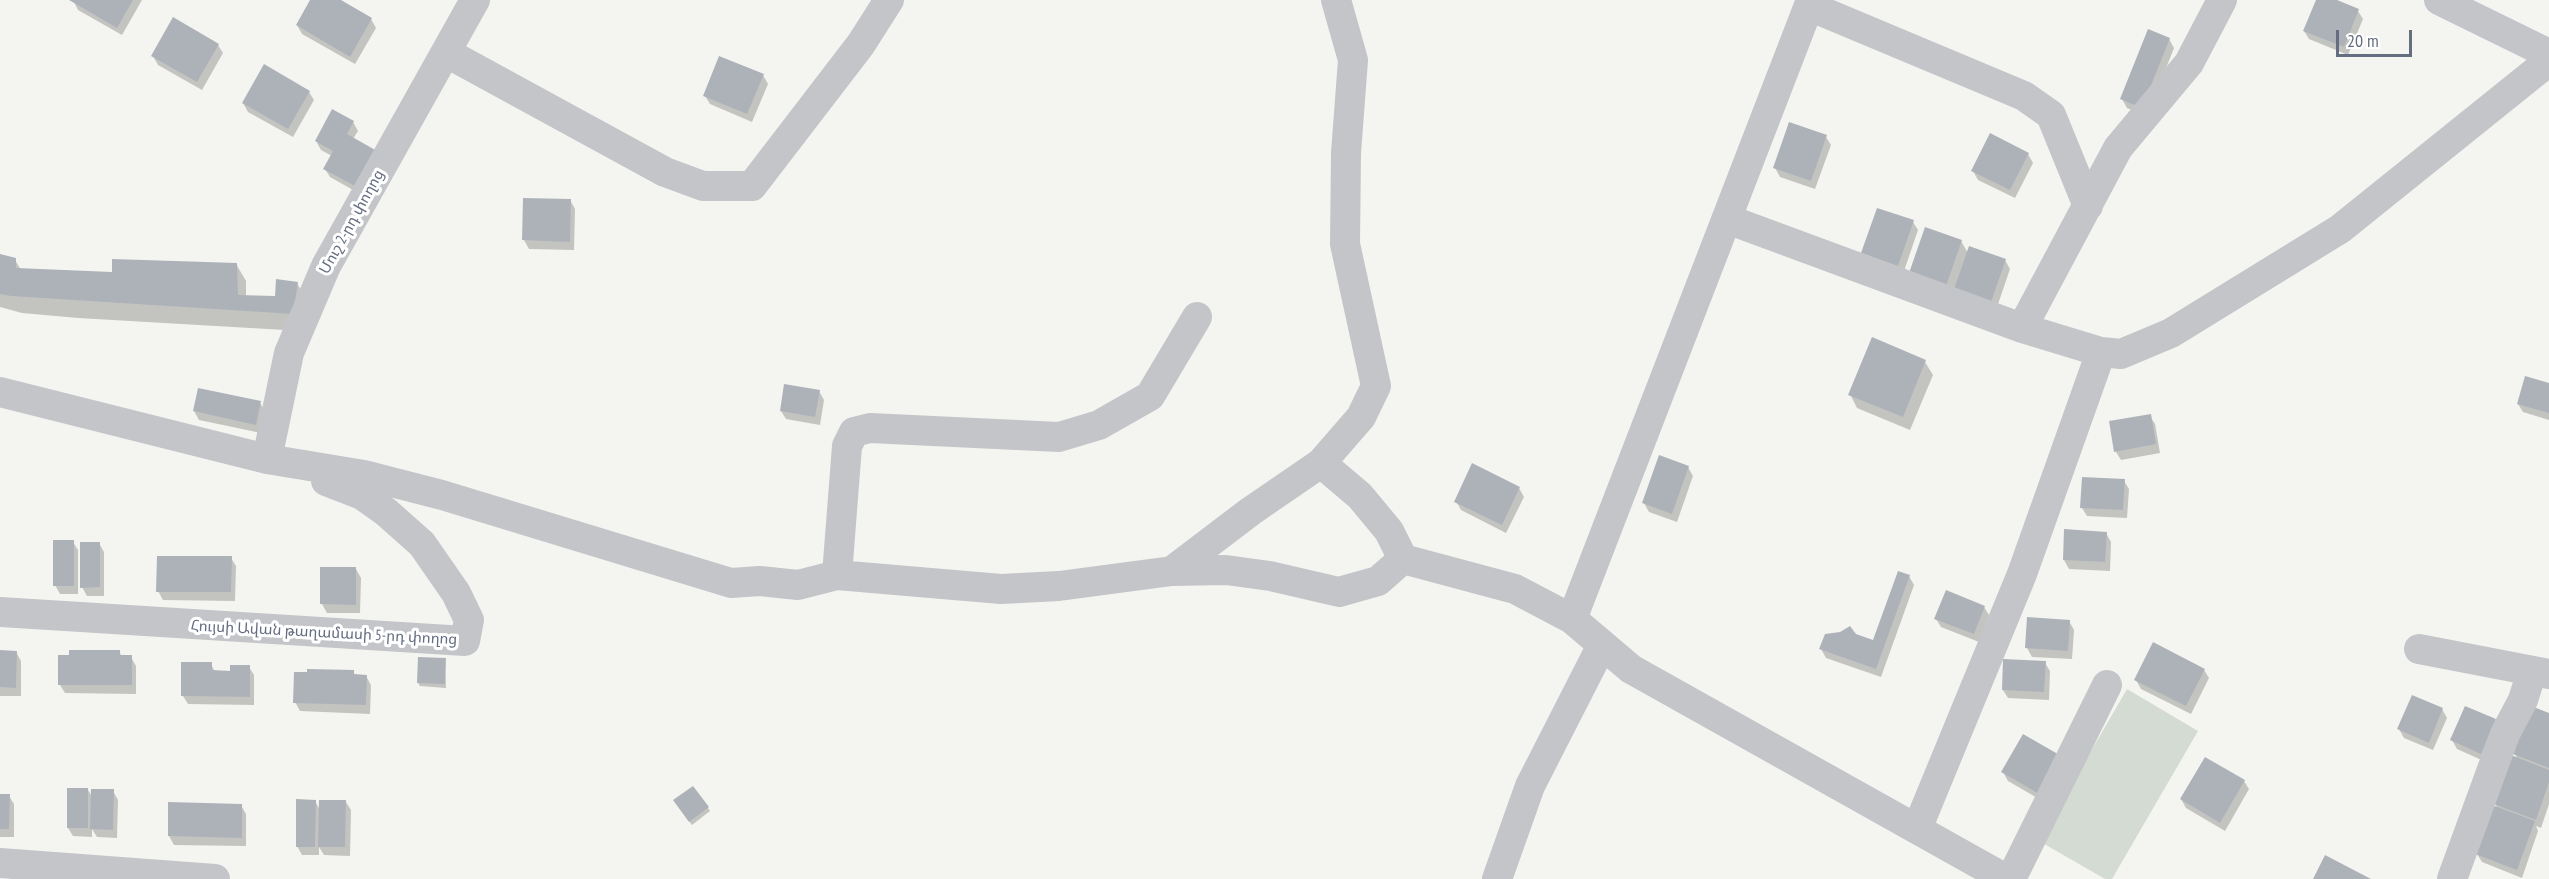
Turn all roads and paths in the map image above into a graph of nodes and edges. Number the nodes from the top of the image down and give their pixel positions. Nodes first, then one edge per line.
1 (475, 0) edge
2 (889, 0) edge
3 (1336, 0) edge
4 (2222, 0) edge
5 (2439, 0) edge
6 (1810, 3) edge
7 (447, 53) junction
8 (2549, 54) edge
9 (2549, 61) edge
10 (2088, 206) junction
11 (1727, 219) junction
12 (1197, 317) dead end
13 (2022, 328) junction
14 (2101, 352) junction
15 (0, 392) edge
16 (267, 459) junction
17 (1321, 463) junction
18 (1403, 560) junction
19 (1172, 571) junction
20 (837, 575) junction
21 (0, 612) edge
22 (1572, 619) junction
23 (1602, 645) junction
24 (2420, 649) dead end
25 (2540, 672) edge
26 (2107, 685) dead end
27 (1917, 829) junction
28 (0, 863) edge
29 (215, 879) edge
30 (1497, 879) edge
31 (2006, 879) edge
32 (2011, 879) edge
33 (2452, 879) edge

1 - 7 street, Մուշ 2-րդ փողոց
2 - 7 street
3 - 17 street
4 - 10 street
5 - 8 street
6 - 10 street
6 - 11 street
7 - 16 street, Մուշ 2-րդ փողոց
9 - 14 street
10 - 13 street
11 - 13 street
11 - 22 street
12 - 20 street
13 - 14 street
14 - 27 street
15 - 16 street
16 - 20 street
16 - 21 street, Հույսի Ավան թաղամասի 5-րդ փողոց
17 - 18 street
17 - 19 street
18 - 19 street
18 - 22 street
19 - 20 street
22 - 23 street
23 - 27 street
23 - 30 street
24 - 25 street
25 - 33 street
26 - 32 street
27 - 31 street
28 - 29 street

